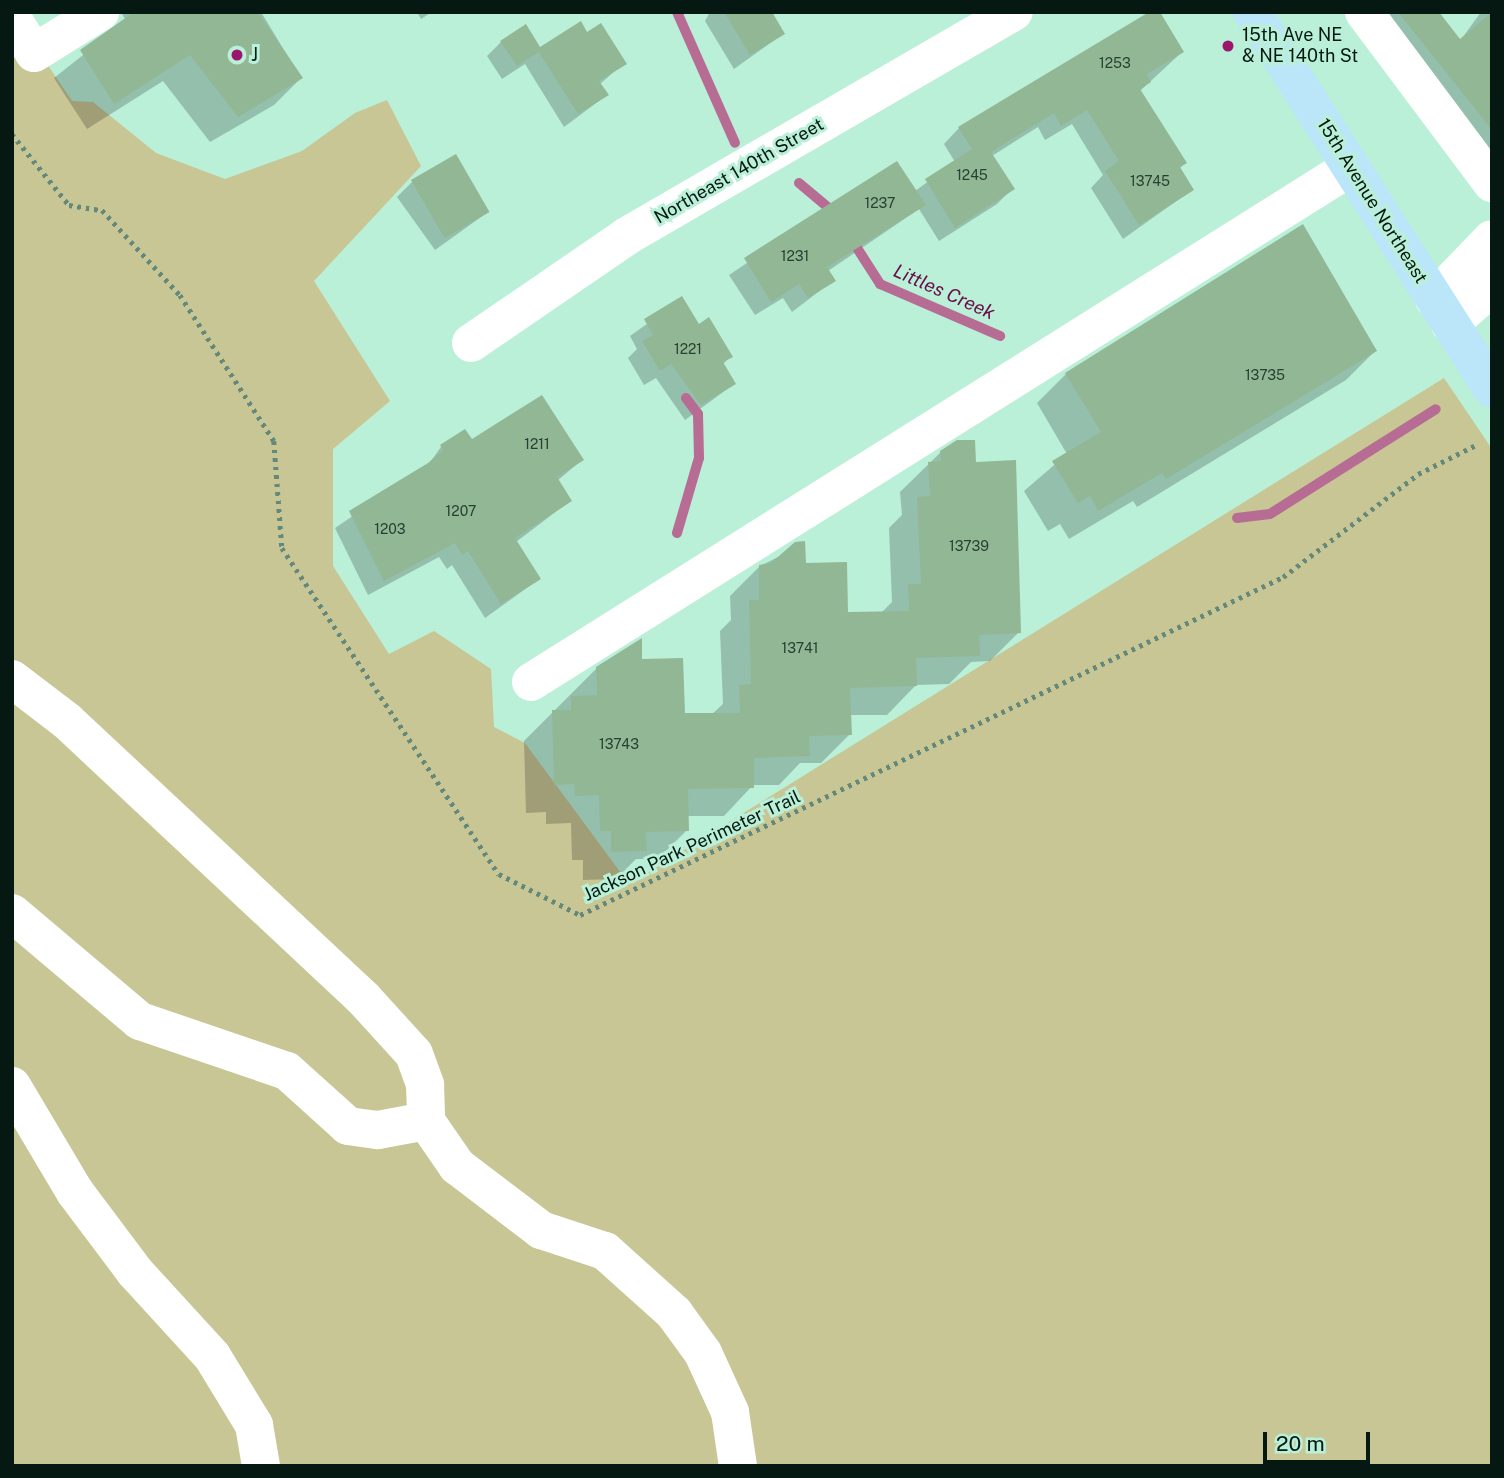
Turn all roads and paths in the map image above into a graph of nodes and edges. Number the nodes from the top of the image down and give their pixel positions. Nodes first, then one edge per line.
1 (100, 12) edge
2 (1014, 12) edge
3 (1252, 12) edge
4 (1364, 12) edge
5 (12, 18) edge
6 (12, 134) edge
7 (1350, 167) junction
8 (1492, 183) edge
9 (1492, 239) edge
10 (1492, 287) edge
11 (1442, 311) junction
12 (471, 342) dead end
13 (1492, 389) edge
14 (1474, 446) dead end
15 (12, 679) edge
16 (531, 682) dead end
17 (12, 913) edge
18 (12, 1086) edge
19 (426, 1121) junction
20 (739, 1465) edge
21 (261, 1466) edge

1 - 5 street
2 - 12 street, Northeast 140th Street
3 - 7 main road, 15th Avenue Northeast
4 - 8 street
6 - 14 path, Jackson Park Perimeter Trail
7 - 11 main road, 15th Avenue Northeast
7 - 16 street
9 - 11 street
10 - 11 street
11 - 13 main road, 15th Avenue Northeast
15 - 19 street
17 - 19 street
18 - 21 street
19 - 20 street

